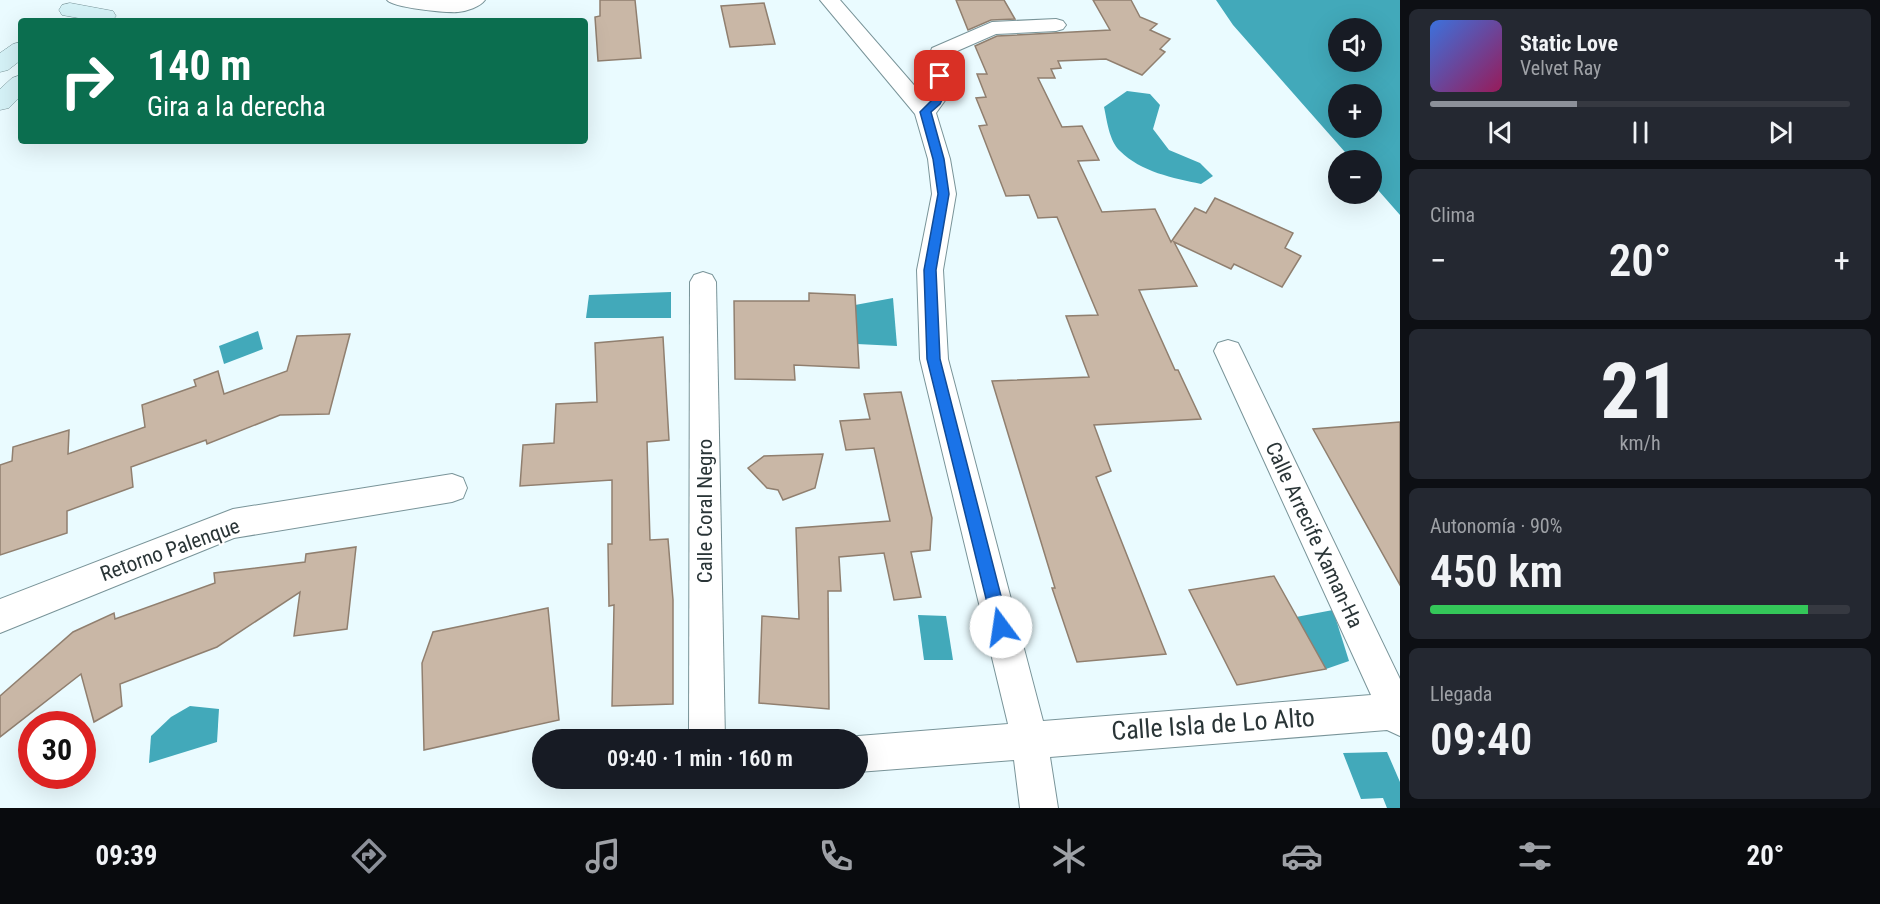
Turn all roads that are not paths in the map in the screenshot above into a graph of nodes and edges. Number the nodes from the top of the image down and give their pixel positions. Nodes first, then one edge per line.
1 (397, 0) edge
2 (475, 0) edge
3 (830, 0) edge
4 (69, 10) edge
5 (107, 14) edge
6 (1056, 25) dead end
7 (18, 51) edge
8 (0, 65) edge
9 (18, 86) edge
10 (0, 102) edge
11 (925, 112) junction
12 (703, 282) dead end
13 (1228, 351) dead end
14 (452, 489) dead end
15 (0, 616) edge
16 (1398, 714) edge
17 (706, 729) edge
18 (1029, 738) junction
19 (868, 753) edge
20 (1039, 808) edge

1 - 2 street
3 - 11 street
4 - 5 main road
6 - 11 street
7 - 8 main road
9 - 10 main road
11 - 18 street
12 - 17 street, Calle Coral Negro
13 - 16 street, Calle Arrecife Xaman-Ha
14 - 15 street, Retorno Palenque
16 - 18 street, Calle Isla de Lo Alto
18 - 19 street
18 - 20 street

